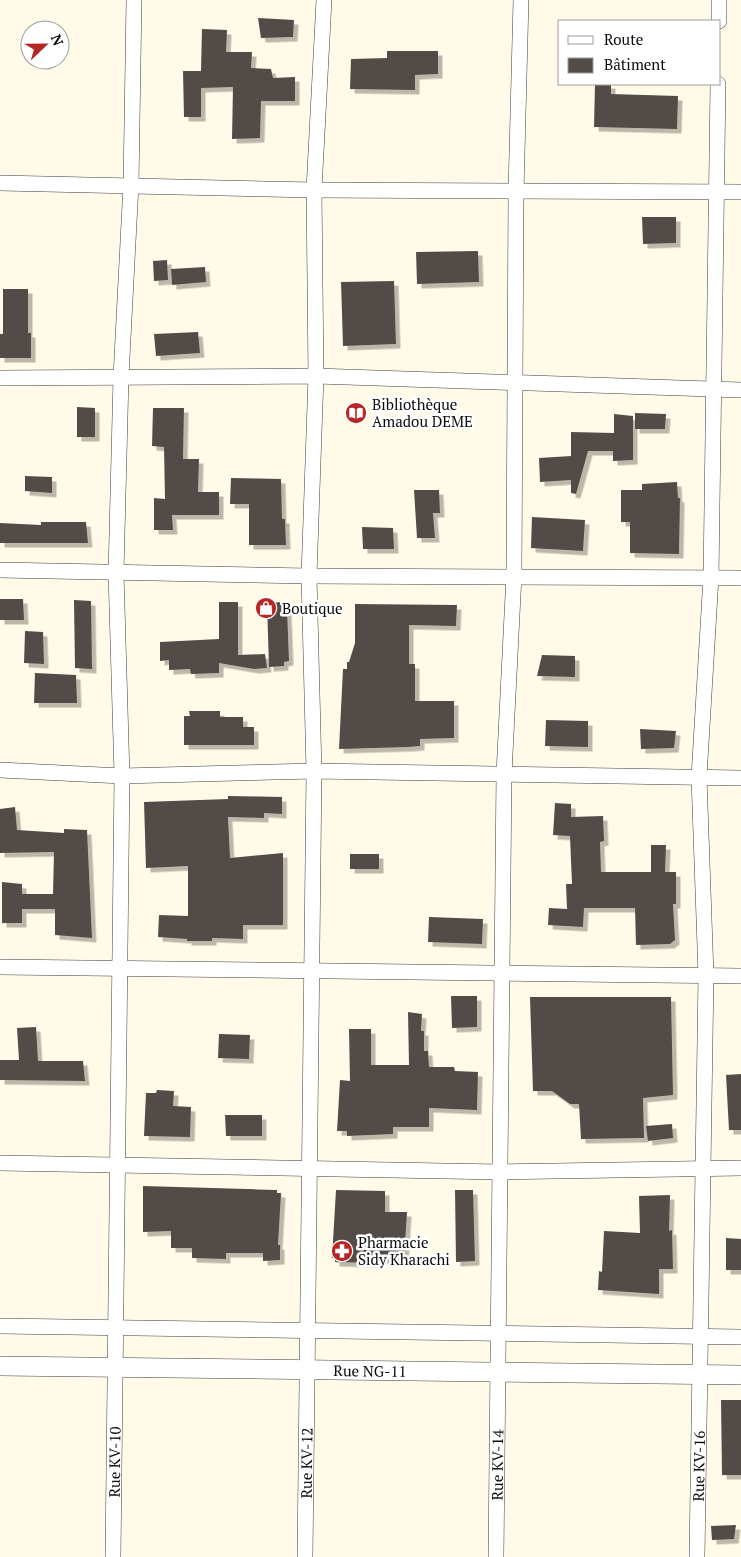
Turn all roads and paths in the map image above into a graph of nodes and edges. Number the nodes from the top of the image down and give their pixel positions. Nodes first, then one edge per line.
1 (134, 0) edge
2 (324, 0) edge
3 (521, 0) edge
4 (719, 0) edge
5 (719, 20) edge
6 (718, 85) edge
7 (0, 183) edge
8 (131, 184) junction
9 (314, 190) junction
10 (516, 191) junction
11 (716, 192) junction
12 (741, 192) edge
13 (316, 376) junction
14 (121, 377) junction
15 (0, 378) edge
16 (516, 384) junction
17 (714, 390) junction
18 (741, 390) edge
19 (0, 570) edge
20 (116, 573) junction
21 (309, 576) junction
22 (514, 576) junction
23 (711, 577) junction
24 (741, 578) edge
25 (0, 770) edge
26 (314, 771) junction
27 (504, 774) junction
28 (122, 776) junction
29 (699, 778) junction
30 (741, 778) edge
31 (0, 967) edge
32 (121, 968) junction
33 (312, 970) junction
34 (502, 973) junction
35 (706, 975) junction
36 (741, 976) edge
37 (0, 1163) edge
38 (118, 1165) junction
39 (701, 1167) junction
40 (741, 1168) edge
41 (309, 1169) junction
42 (500, 1172) junction
43 (0, 1326) edge
44 (116, 1326) junction
45 (307, 1332) junction
46 (499, 1334) junction
47 (701, 1337) junction
48 (741, 1337) edge
49 (0, 1366) edge
50 (116, 1367) junction
51 (307, 1370) junction
52 (499, 1372) junction
53 (701, 1374) junction
54 (741, 1375) edge
55 (113, 1557) edge
56 (305, 1557) edge
57 (496, 1557) edge
58 (697, 1557) edge

1 - 8 street, Rue KV-10
2 - 9 street, Rue KV-12
3 - 10 street, Rue KV-14
4 - 5 street
6 - 11 street, Rue KV-16
7 - 8 street
8 - 9 street
8 - 14 street, Rue KV-10
9 - 10 street
9 - 13 street, Rue KV-12
10 - 11 street
10 - 16 street, Rue KV-14
11 - 12 street
11 - 17 street, Rue KV-16
13 - 14 street
13 - 16 street
13 - 21 street, Rue KV-12
14 - 15 street
14 - 20 street, Rue KV-10
16 - 17 street
16 - 22 street, Rue KV-14
17 - 18 street
17 - 23 street, Rue KV-16
19 - 20 street
20 - 21 street
20 - 28 street, Rue KV-10
21 - 22 street
21 - 26 street, Rue KV-12
22 - 23 street
22 - 27 street, Rue KV-14
23 - 24 street
23 - 29 street, Rue KV-16
25 - 28 street
26 - 27 street
26 - 28 street
26 - 33 street, Rue KV-12
27 - 29 street
27 - 34 street, Rue KV-14
28 - 32 street, Rue KV-10
29 - 30 street
29 - 35 street, Rue KV-16
31 - 32 street
32 - 33 street
32 - 38 street, Rue KV-10
33 - 34 street
33 - 41 street, Rue KV-12
34 - 35 street
34 - 42 street, Rue KV-14
35 - 36 street
35 - 39 street, Rue KV-16
37 - 38 street
38 - 41 street
38 - 44 street, Rue KV-10
39 - 40 street
39 - 42 street
39 - 47 street, Rue KV-16
41 - 42 street
41 - 45 street, Rue KV-12
42 - 46 street, Rue KV-14
43 - 44 street
44 - 45 street
44 - 50 street, Rue KV-10
45 - 46 street
45 - 51 street, Rue KV-12
46 - 47 street
46 - 52 street, Rue KV-14
47 - 48 street
47 - 53 street, Rue KV-16
49 - 50 street, Rue NG-11
50 - 51 street, Rue NG-11
50 - 55 street, Rue KV-10
51 - 52 street, Rue NG-11
51 - 56 street, Rue KV-12
52 - 53 street, Rue NG-11
52 - 57 street, Rue KV-14
53 - 54 street, Rue NG-11
53 - 58 street, Rue KV-16

